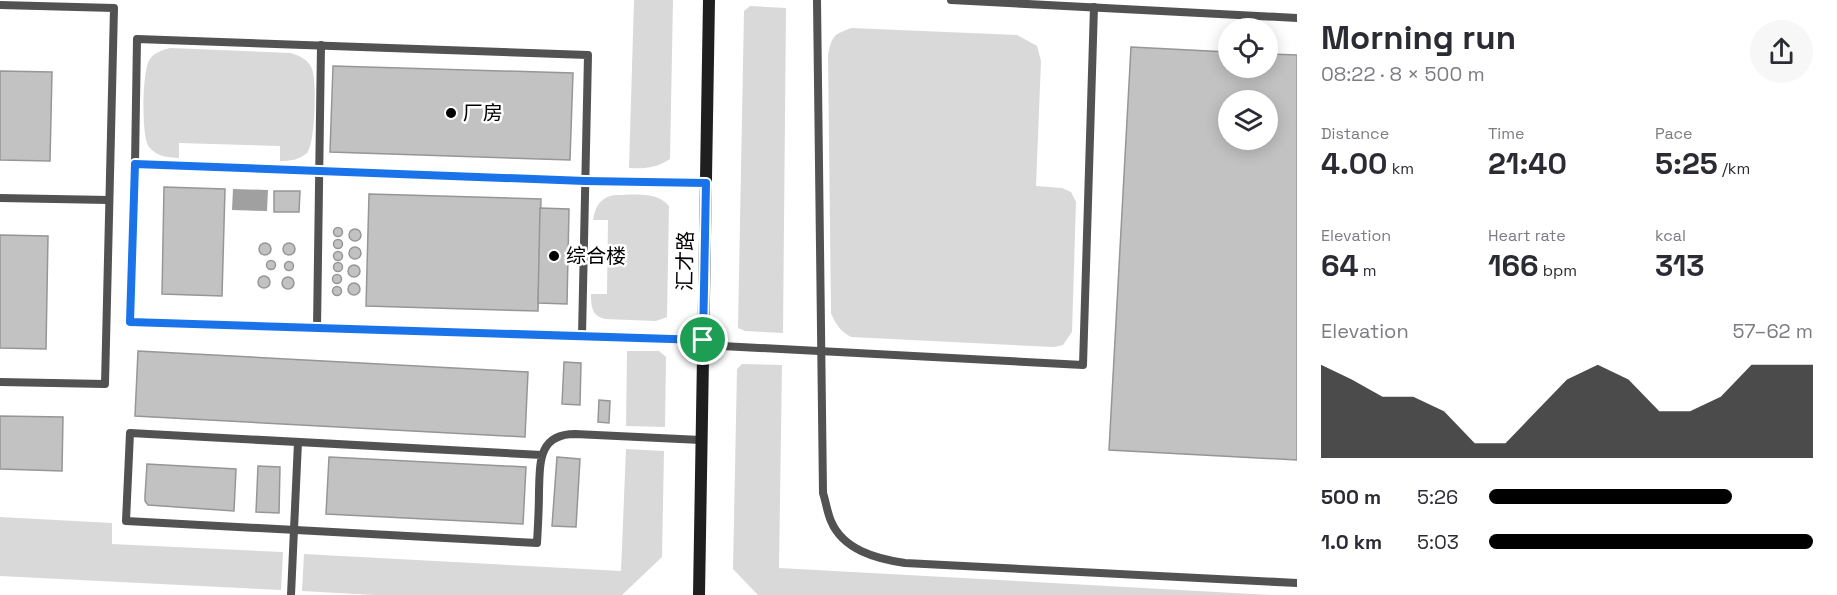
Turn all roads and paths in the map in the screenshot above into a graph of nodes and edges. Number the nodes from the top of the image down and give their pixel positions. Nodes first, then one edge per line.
1 (709, 0) edge
2 (817, 0) edge
3 (951, 0) edge
4 (0, 6) edge
5 (1094, 7) junction
6 (1297, 18) edge
7 (321, 45) junction
8 (135, 164) junction
9 (319, 171) junction
10 (585, 181) junction
11 (706, 183) junction
12 (0, 198) edge
13 (109, 200) junction
14 (317, 328) junction
15 (582, 336) junction
16 (703, 343) junction
17 (822, 351) junction
18 (0, 382) edge
19 (701, 440) junction
20 (298, 442) junction
21 (542, 455) junction
22 (293, 530) junction
23 (1297, 583) edge
24 (291, 595) edge
25 (699, 595) edge

1 - 11 main road, 汇才路
2 - 17 lane
3 - 5 lane
4 - 13 lane
5 - 6 lane
5 - 17 lane
7 - 8 lane
7 - 9 lane
7 - 10 lane
8 - 9 lane
8 - 14 lane
9 - 10 lane
9 - 14 lane
10 - 11 lane
10 - 15 lane
11 - 16 main road, 汇才路
12 - 13 lane
13 - 18 lane
14 - 15 lane
15 - 16 lane
16 - 17 lane
16 - 19 main road, 汇才路
17 - 23 lane
19 - 21 lane
19 - 25 main road, 汇才路
20 - 21 lane
20 - 22 lane
20 - 22 lane
21 - 22 lane
22 - 24 lane

